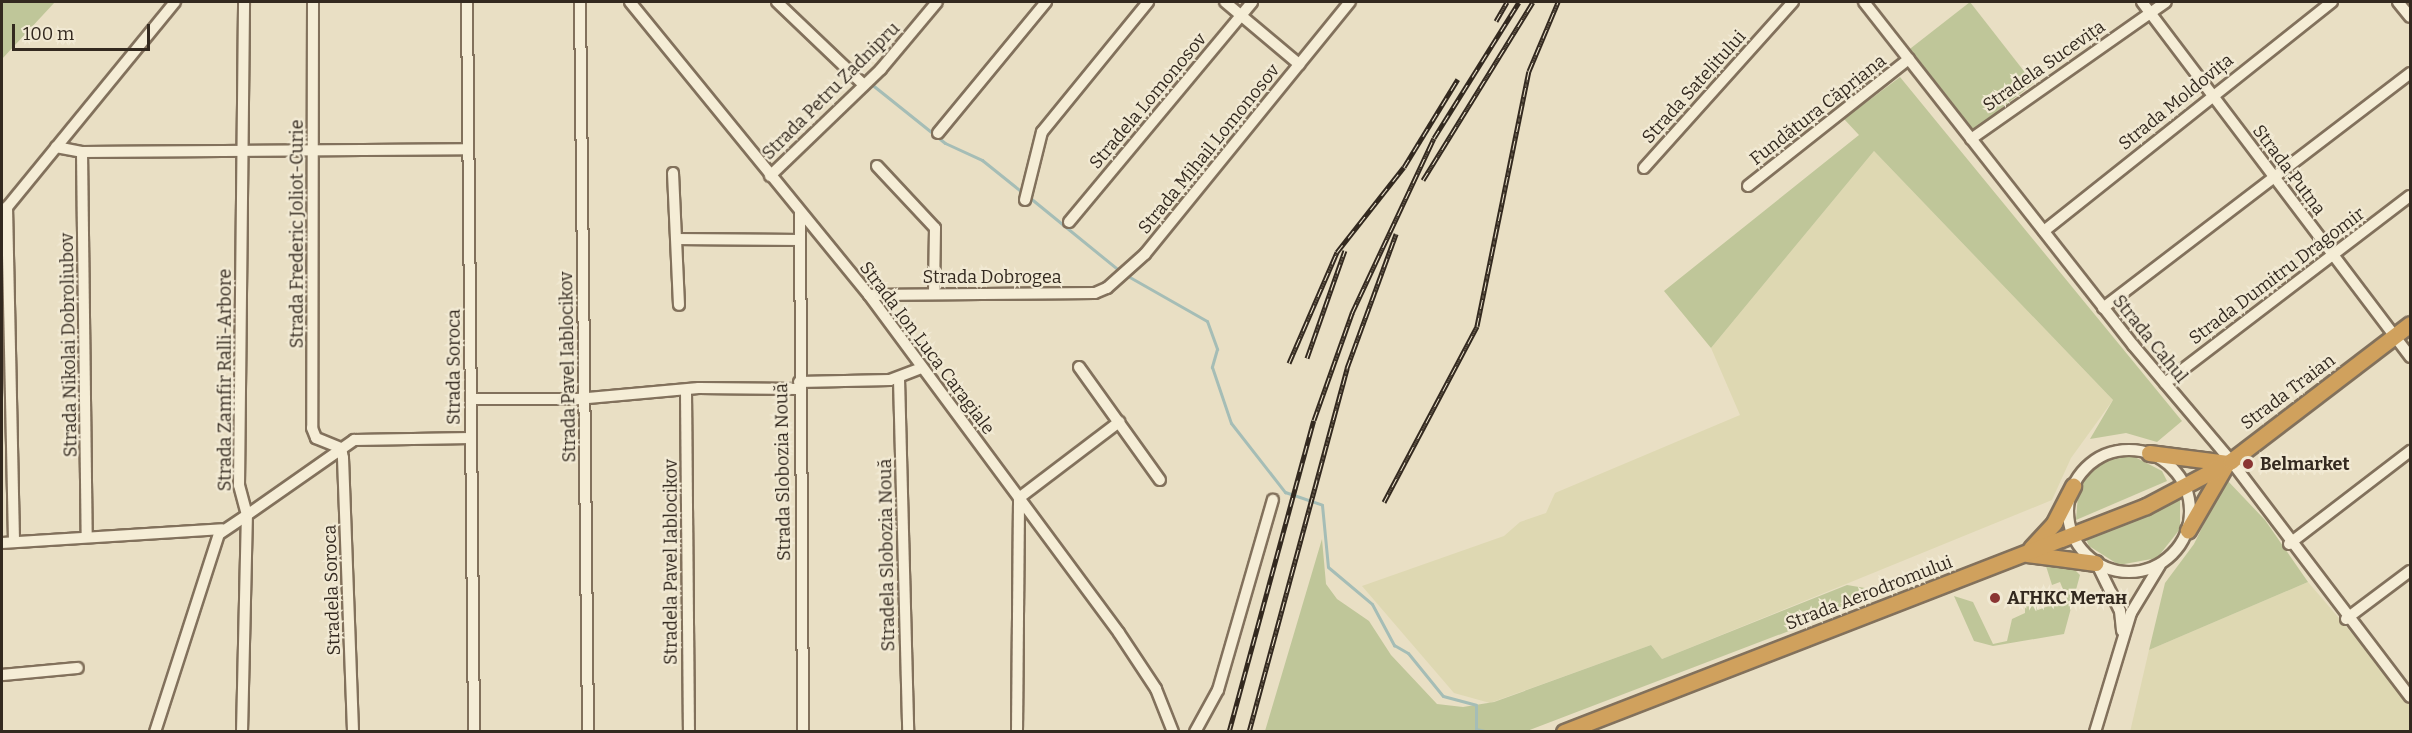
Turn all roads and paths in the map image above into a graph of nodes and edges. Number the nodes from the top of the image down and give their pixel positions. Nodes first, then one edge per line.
1 (175, 2) edge
2 (244, 2) edge
3 (313, 2) edge
4 (467, 2) edge
5 (580, 2) edge
6 (630, 2) edge
7 (777, 2) edge
8 (937, 2) edge
9 (1046, 2) edge
10 (1148, 2) edge
11 (1225, 2) edge
12 (1252, 2) edge
13 (1350, 2) edge
14 (1793, 2) edge
15 (1864, 2) edge
16 (2142, 2) edge
17 (2166, 2) edge
18 (2332, 2) edge
19 (2397, 2) edge
20 (2150, 12) junction
21 (1242, 15) junction
22 (2410, 17) edge
23 (1909, 59) junction
24 (1299, 64) junction
25 (2410, 73) edge
26 (864, 85) junction
27 (2211, 95) junction
28 (938, 133) dead end
29 (1971, 139) junction
30 (56, 147) junction
31 (468, 149) junction
32 (82, 152) junction
33 (241, 152) junction
34 (312, 152) junction
35 (877, 166) dead end
36 (1644, 168) dead end
37 (673, 173) dead end
38 (770, 176) junction
39 (2274, 178) junction
40 (1748, 186) dead end
41 (2410, 196) edge
42 (1025, 200) dead end
43 (4, 210) edge
44 (800, 212) junction
45 (1069, 222) dead end
46 (2044, 231) junction
47 (679, 239) junction
48 (797, 240) junction
49 (2332, 255) junction
50 (1079, 293) joint
51 (934, 294) junction
52 (869, 295) junction
53 (679, 305) dead end
54 (2103, 308) junction
55 (2410, 324) edge
56 (2394, 336) junction
57 (2410, 357) edge
58 (1079, 367) dead end
59 (922, 368) junction
60 (899, 379) junction
61 (2165, 383) junction
62 (799, 386) junction
63 (686, 392) junction
64 (585, 398) junction
65 (471, 399) junction
66 (1119, 422) junction
67 (471, 438) junction
68 (341, 448) junction
69 (2410, 451) edge
70 (2149, 453) junction
71 (2229, 462) junction
72 (1160, 480) dead end
73 (2073, 486) junction
74 (2185, 486) junction
75 (1019, 498) junction
76 (1273, 500) dead end
77 (247, 515) junction
78 (222, 529) junction
79 (2188, 530) junction
80 (2072, 536) junction
81 (87, 537) junction
82 (14, 541) junction
83 (2, 543) edge
84 (2289, 543) junction
85 (2024, 554) junction
86 (2096, 563) junction
87 (2160, 564) junction
88 (2410, 570) edge
89 (2346, 619) junction
90 (2122, 638) junction
91 (78, 668) dead end
92 (2, 675) edge
93 (2410, 697) edge
94 (156, 732) edge
95 (242, 732) edge
96 (353, 732) edge
97 (474, 732) edge
98 (588, 732) edge
99 (688, 732) edge
100 (803, 732) edge
101 (908, 732) edge
102 (1017, 732) edge
103 (1173, 732) edge
104 (1195, 732) edge
105 (1564, 732) edge
106 (2095, 732) edge

1 - 30 street
2 - 33 street, Strada Zamfir Ralli-Arbore
3 - 34 street, Strada Frederic Joliot-Curie
4 - 31 street, Strada Soroca
5 - 64 street, Strada Pavel Iablocikov
6 - 38 street, Strada Ion Luca Caragiale
7 - 26 street
8 - 26 street, Strada Petru Zadnipru
9 - 28 street
10 - 42 street
11 - 21 street
12 - 21 street, Stradela Lomonosov
13 - 24 street, Strada Mihail Lomonosov
14 - 36 street, Strada Satelitului
15 - 23 street, Strada Cahul
16 - 20 street, Strada Putna
17 - 20 street, Stradela Sucevița
18 - 27 street, Strada Moldovița
19 - 22 street
20 - 27 street, Strada Putna
20 - 29 street, Stradela Sucevița
21 - 24 street
21 - 45 street, Stradela Lomonosov
23 - 29 street, Strada Cahul
23 - 40 street, Fundătura Căpriana
24 - 50 street, Strada Mihail Lomonosov
25 - 39 street
26 - 38 street, Strada Petru Zadnipru
27 - 39 street, Strada Putna
27 - 46 street, Strada Moldovița
29 - 46 street, Strada Cahul
30 - 32 street
30 - 43 street
31 - 34 street
31 - 65 street, Strada Soroca
32 - 33 street
32 - 81 street, Strada Nikolai Dobroliubov
33 - 34 street
33 - 77 street, Strada Zamfir Ralli-Arbore
34 - 68 street, Strada Frederic Joliot-Curie
35 - 51 street
37 - 47 street
38 - 44 street, Strada Ion Luca Caragiale
39 - 49 street, Strada Putna
39 - 54 street
41 - 49 street, Strada Dumitru Dragomir
43 - 82 street
44 - 48 street, Strada Slobozia Nouă
44 - 52 street, Strada Ion Luca Caragiale
46 - 54 street, Strada Cahul
47 - 48 street
47 - 53 street
48 - 62 street, Strada Slobozia Nouă
49 - 56 street, Strada Putna
49 - 61 street, Strada Dumitru Dragomir
50 - 51 street, Strada Dobrogea
51 - 52 street, Strada Dobrogea
52 - 59 street, Strada Ion Luca Caragiale
54 - 61 street, Strada Cahul
55 - 56 highway, Strada Trаian
56 - 57 street, Strada Putna
56 - 71 highway, Strada Trаian
58 - 66 street
59 - 60 street
59 - 75 street, Strada Ion Luca Caragiale
60 - 62 street
60 - 101 street, Stradela Slobozia Nouă
61 - 71 street, Strada Cahul
62 - 63 street
62 - 100 street, Strada Slobozia Nouă
63 - 64 street
63 - 99 street, Stradela Pavel Iablocikov
64 - 65 street
64 - 98 street, Strada Pavel Iablocikov
65 - 67 street, Strada Soroca
66 - 72 street
66 - 75 street
67 - 68 street
67 - 97 street, Strada Soroca
68 - 77 street
68 - 96 street, Stradela Sorocа
69 - 84 street
70 - 71 highway
70 - 73 street
70 - 74 street
71 - 74 highway, Strada Trаian
71 - 79 highway
71 - 84 street, Strada Cahul
73 - 80 street
73 - 85 highway
74 - 79 street
74 - 80 highway, Strada Aerodromului
75 - 102 street
75 - 103 street, Strada Ion Luca Caragiale
76 - 104 street
77 - 78 street, Strada Zamfir Ralli-Arbore
77 - 95 street
78 - 81 street
78 - 94 street
79 - 87 street
80 - 85 highway, Strada Aerodromului
80 - 86 street
81 - 82 street
82 - 83 street
84 - 89 street, Strada Cahul
85 - 86 highway
85 - 105 highway, Strada Aerodromului
86 - 87 street
86 - 90 street
87 - 90 street
88 - 89 street
89 - 93 street, Strada Cahul
90 - 106 street
91 - 92 street

